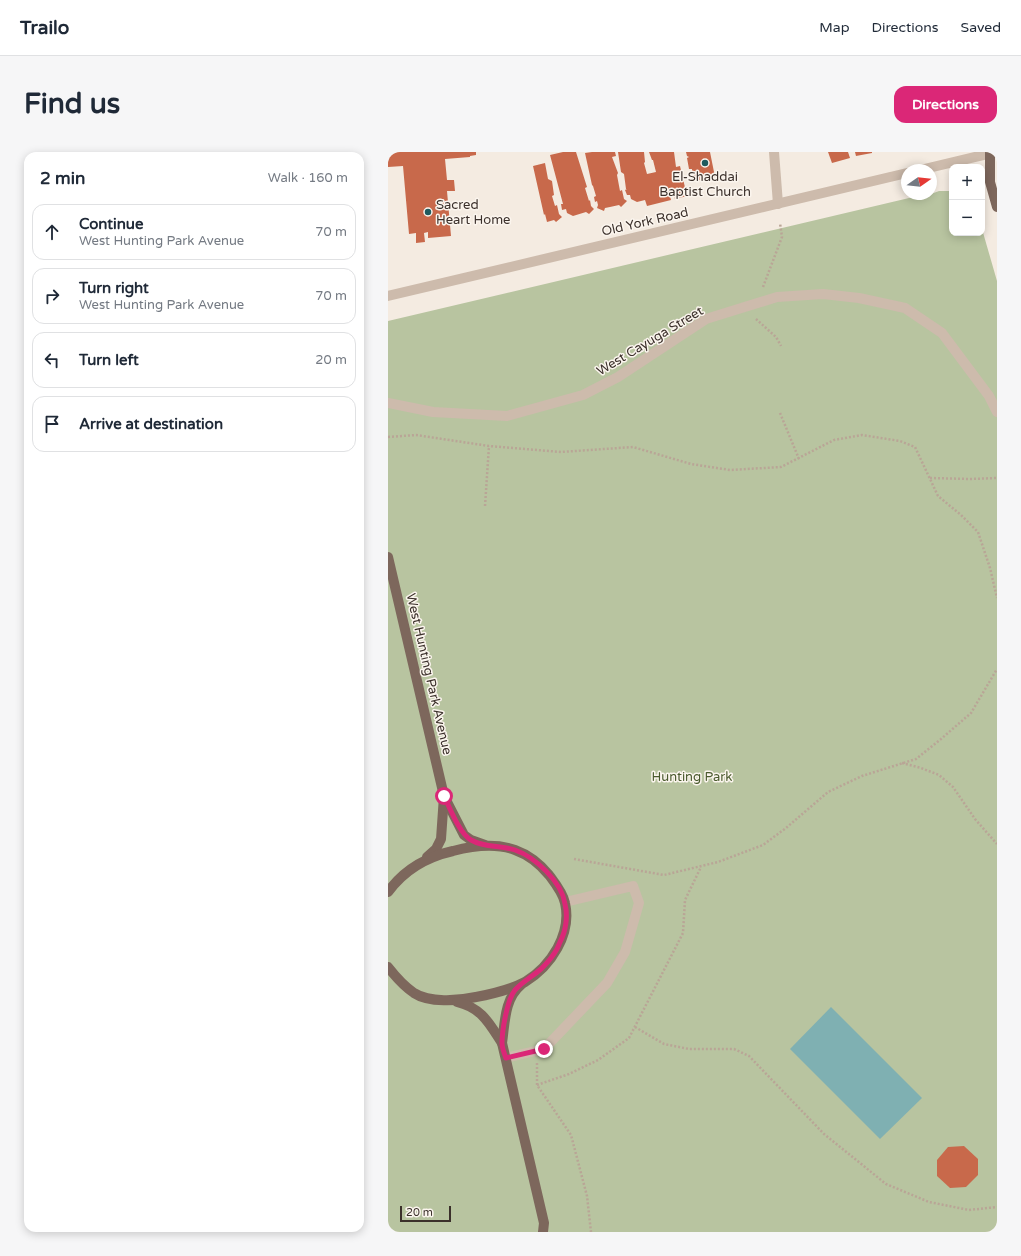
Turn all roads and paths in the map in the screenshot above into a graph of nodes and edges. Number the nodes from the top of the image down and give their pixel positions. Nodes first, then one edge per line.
1 (774, 152) edge
2 (993, 153) edge
3 (937, 166) edge
4 (901, 174) edge
5 (778, 204) junction
6 (997, 207) edge
7 (780, 223) dead end
8 (763, 288) dead end
9 (388, 296) edge
10 (756, 319) dead end
11 (781, 346) dead end
12 (388, 403) edge
13 (997, 412) edge
14 (780, 413) dead end
15 (388, 437) edge
16 (490, 446) junction
17 (799, 459) junction
18 (930, 478) junction
19 (997, 478) edge
20 (485, 506) dead end
21 (388, 557) edge
22 (997, 598) edge
23 (997, 669) edge
24 (902, 763) junction
25 (444, 796) junction
26 (997, 844) edge
27 (488, 846) junction
28 (574, 860) dead end
29 (423, 862) junction
30 (701, 866) junction
31 (388, 892) edge
32 (565, 902) junction
33 (388, 967) edge
34 (525, 982) junction
35 (450, 1000) junction
36 (635, 1027) junction
37 (502, 1043) junction
38 (506, 1058) junction
39 (537, 1062) dead end
40 (537, 1085) junction
41 (997, 1207) edge
42 (543, 1232) edge
43 (591, 1232) edge

1 - 5 street
2 - 3 street
2 - 6 main road
4 - 5 street, Old York Road
5 - 9 street, Old York Road
7 - 8 path
10 - 11 path
12 - 13 street, West Cayuga Street
14 - 17 path
15 - 16 path
16 - 17 path
16 - 20 path
17 - 18 path
18 - 19 path
18 - 22 path
21 - 25 main road, West Hunting Park Avenue
23 - 24 path
24 - 26 path
24 - 30 path
25 - 27 main road, West Hunting Park Avenue
25 - 29 main road, West Hunting Park Avenue
27 - 29 main road, West Hunting Park Avenue
27 - 32 main road, West Hunting Park Avenue
28 - 30 path
29 - 31 main road, West Hunting Park Avenue
30 - 36 path
32 - 34 main road, West Hunting Park Avenue
32 - 38 street
33 - 35 main road, West Hunting Park Avenue
34 - 35 main road, West Hunting Park Avenue
34 - 37 main road, West Hunting Park Avenue
35 - 37 main road, West Hunting Park Avenue
36 - 40 path
36 - 41 path
37 - 38 main road, West Hunting Park Avenue
38 - 42 main road, West Hunting Park Avenue
39 - 40 path
40 - 43 path

